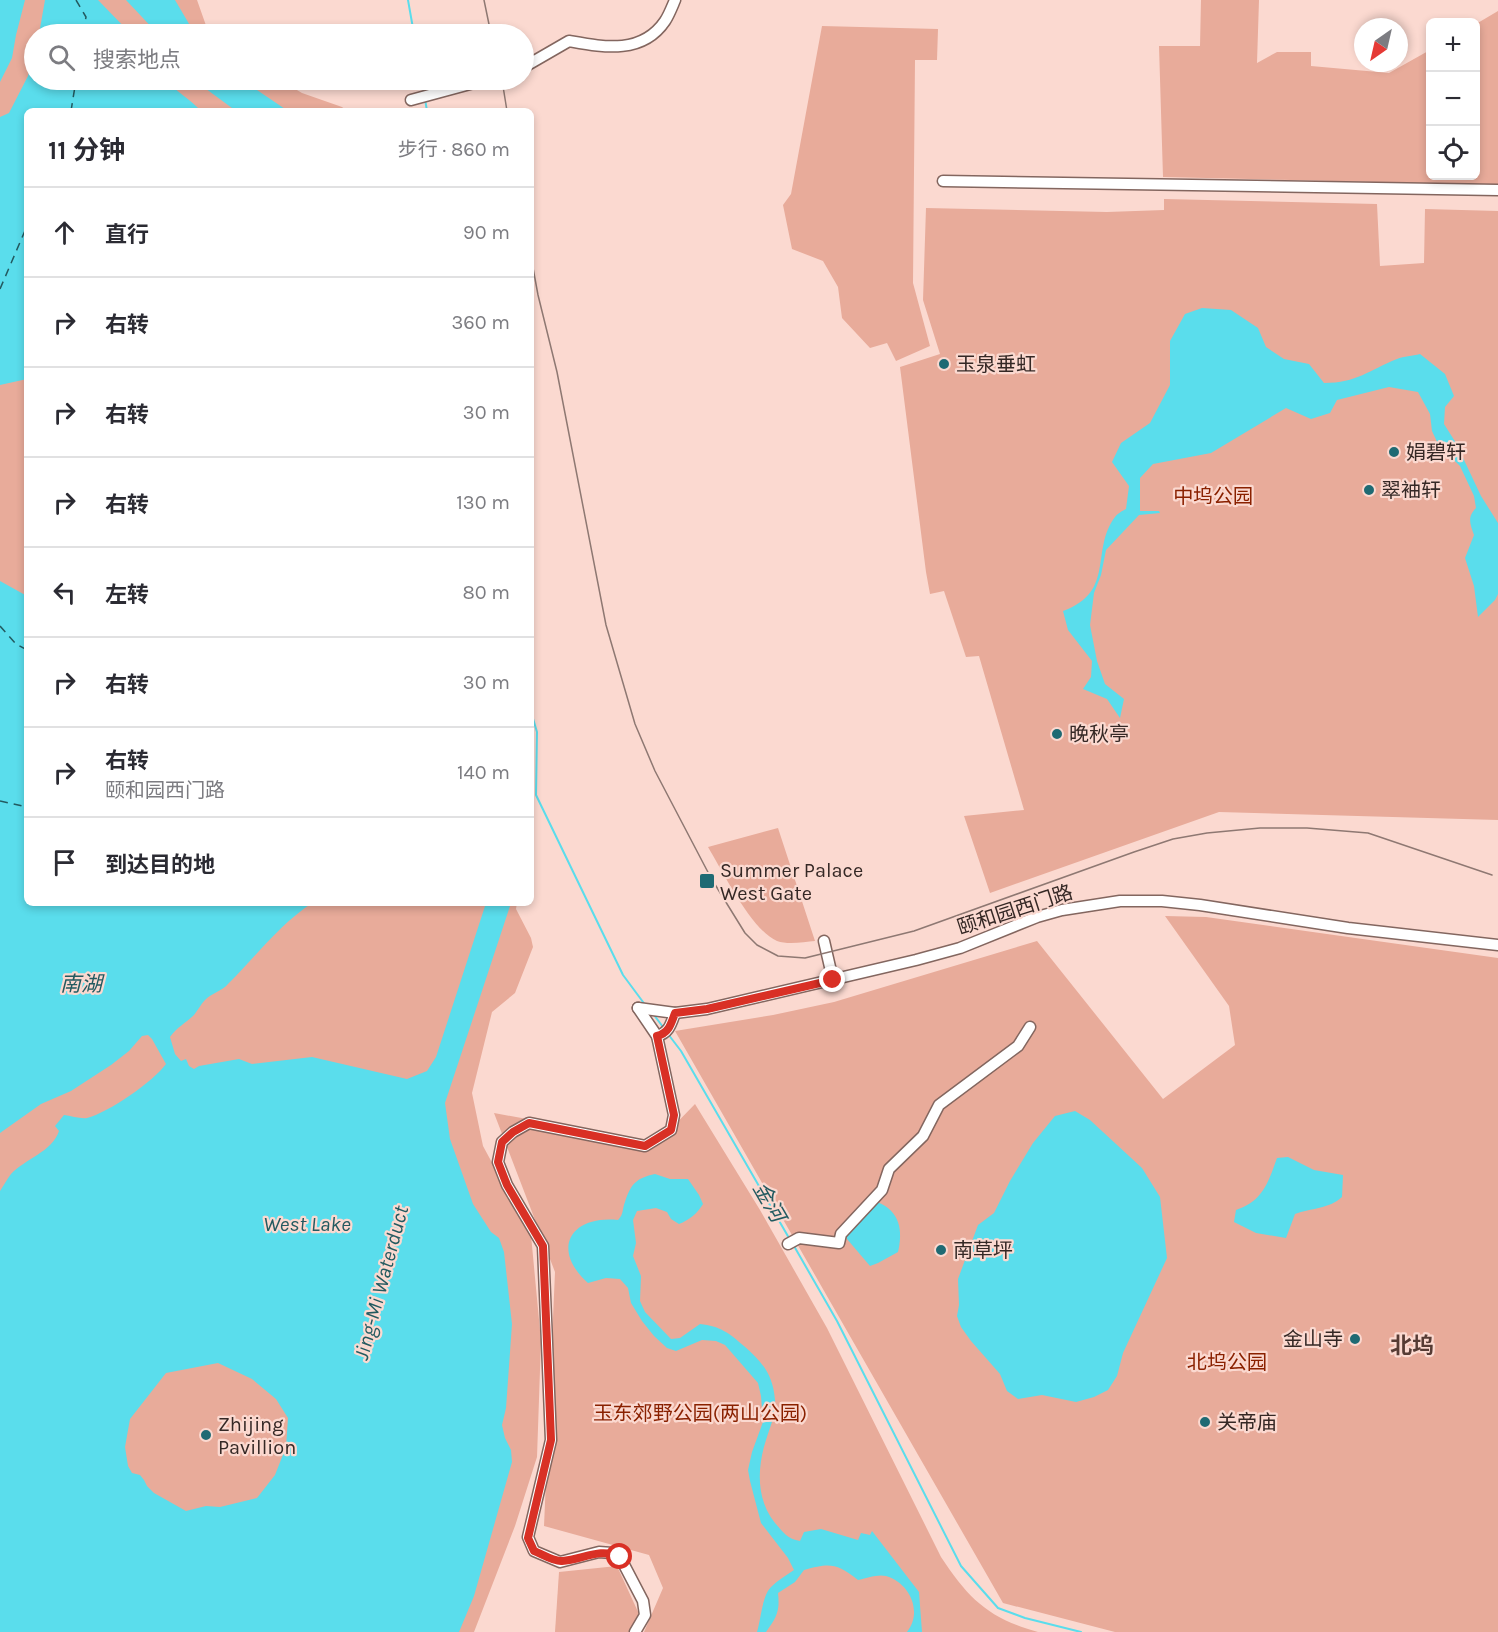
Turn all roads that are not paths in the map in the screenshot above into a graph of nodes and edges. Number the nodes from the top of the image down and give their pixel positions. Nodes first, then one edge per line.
1 (675, 0) edge
2 (534, 62) edge
3 (449, 90) edge
4 (414, 99) dead end
5 (943, 181) dead end
6 (1498, 190) edge
7 (824, 941) dead end
8 (1498, 945) edge
9 (833, 980) junction
10 (675, 1013) junction
11 (1030, 1027) dead end
12 (663, 1033) junction
13 (791, 1243) dead end
14 (635, 1632) edge

1 - 2 street
3 - 4 street
5 - 6 street
7 - 9 street
8 - 9 street, 颐和园西门路
9 - 10 street, 颐和园西门路
10 - 12 street
10 - 12 street, 颐和园西门路
11 - 13 street
12 - 14 street

